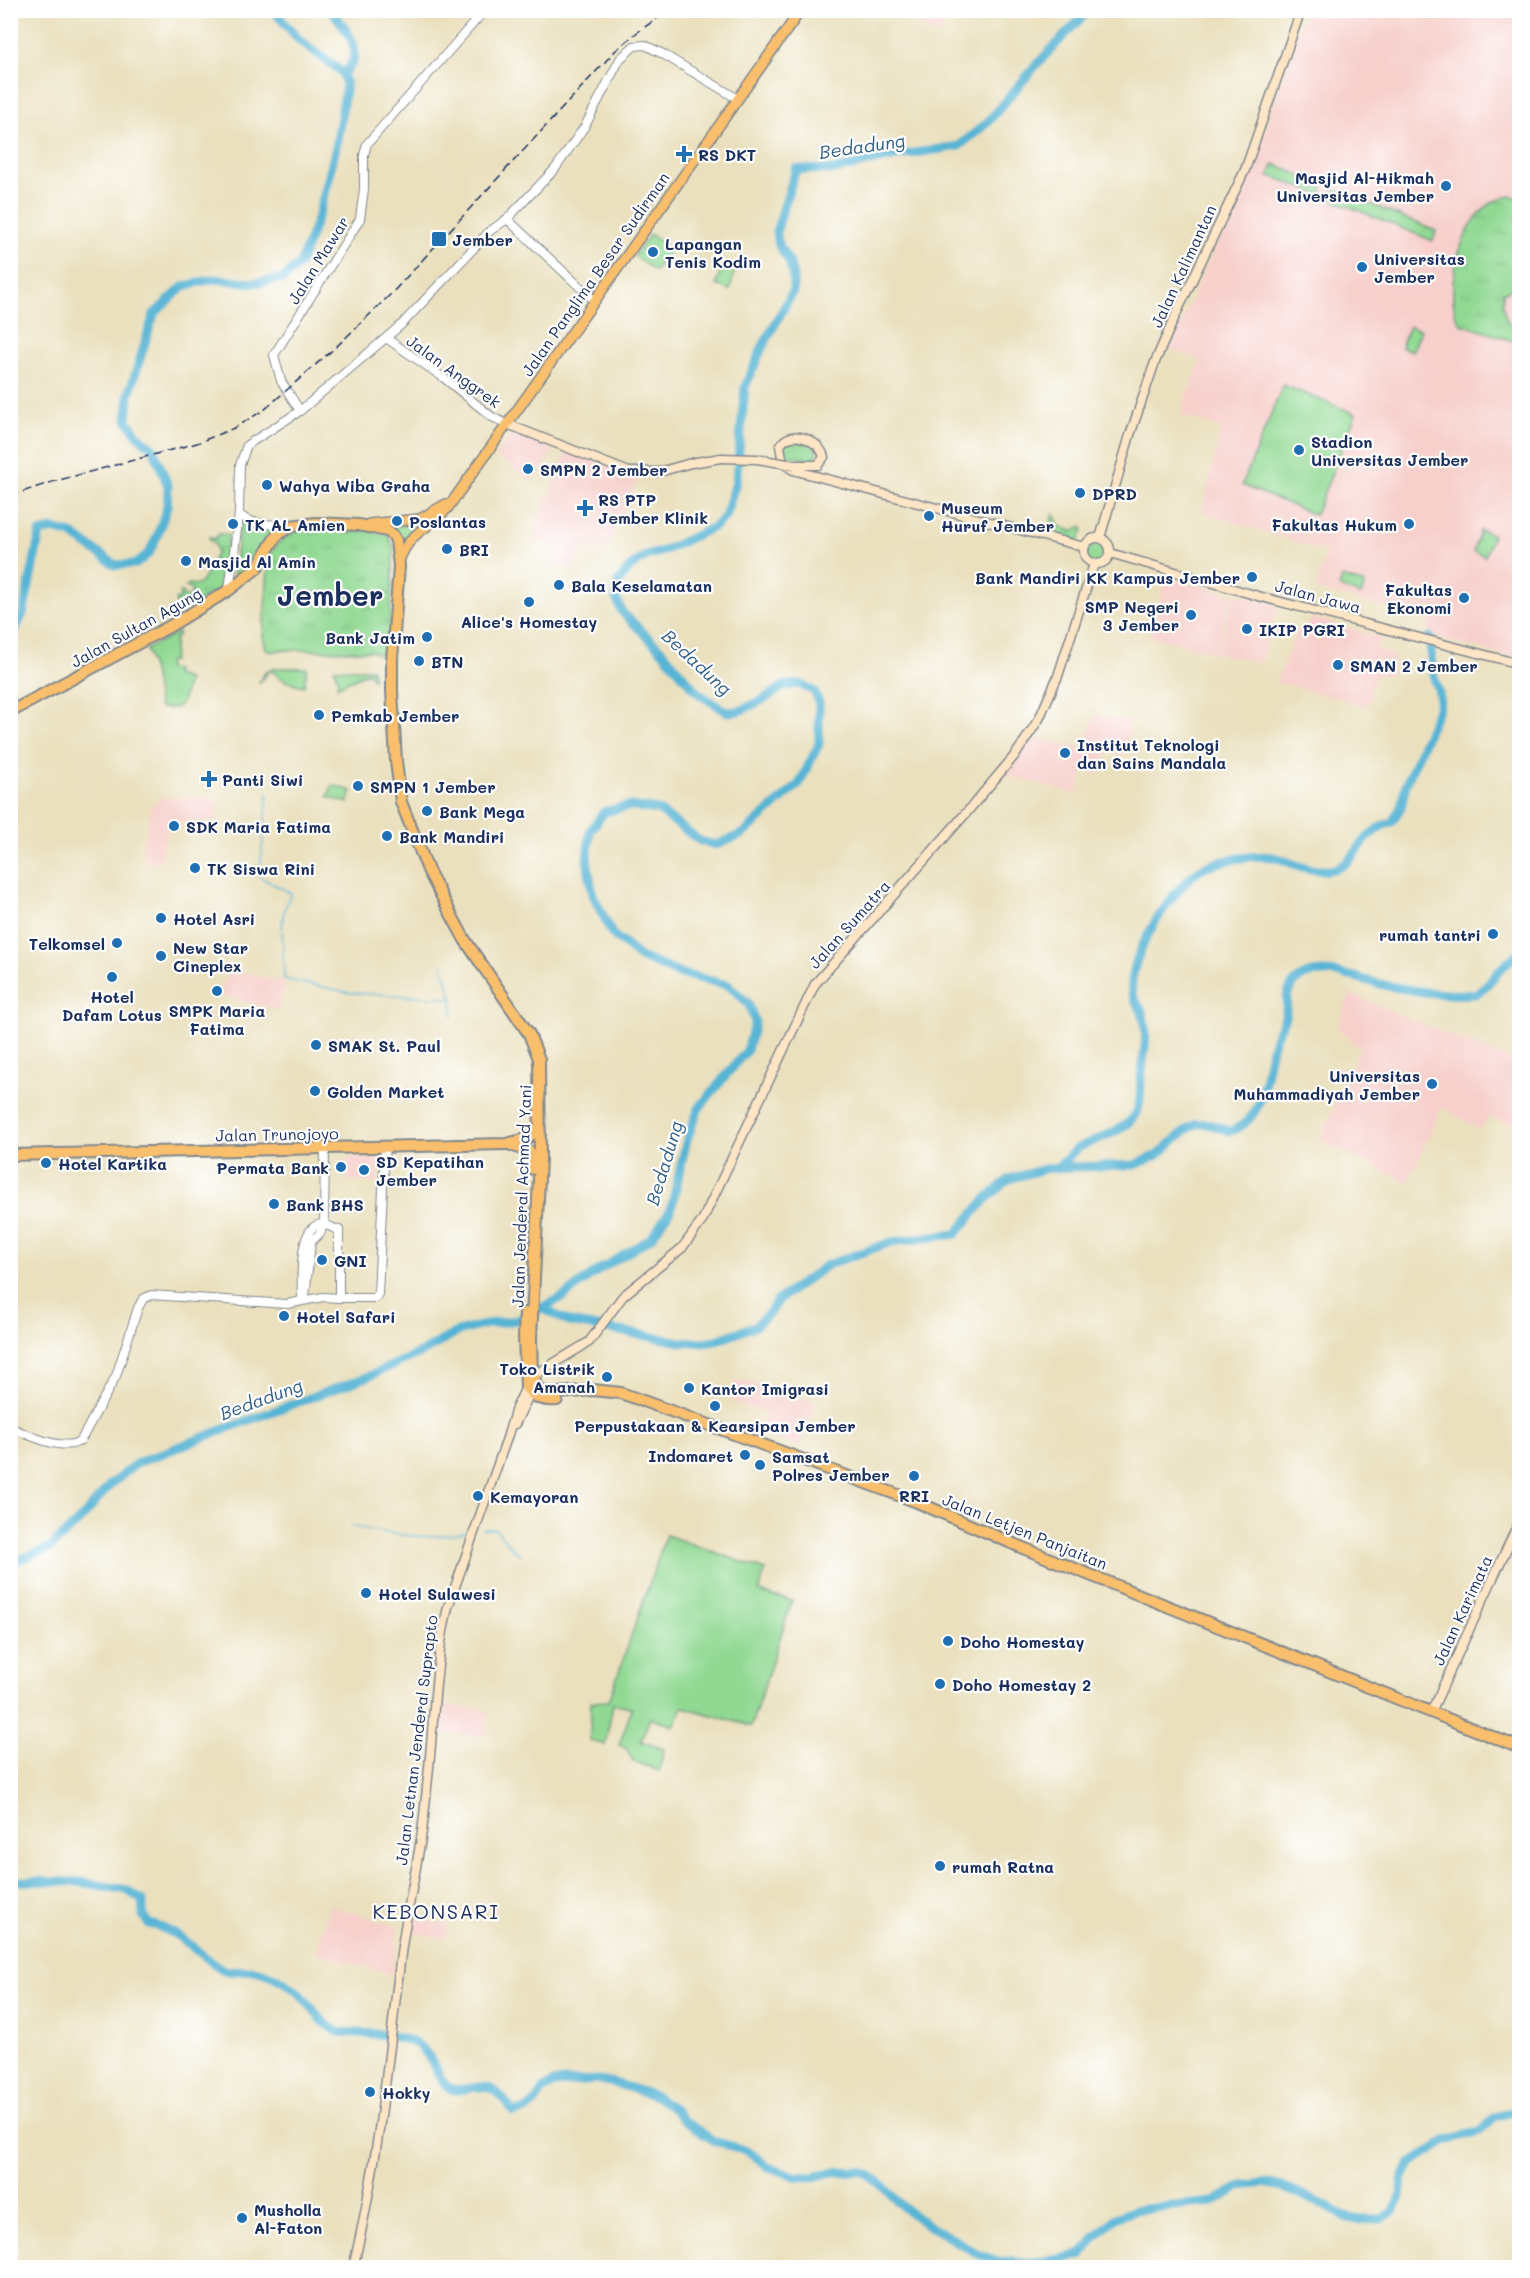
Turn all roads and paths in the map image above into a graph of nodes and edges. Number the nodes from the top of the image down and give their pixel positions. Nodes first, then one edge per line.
1 (485, 10) edge
2 (801, 10) edge
3 (1301, 10) edge
4 (738, 99) junction
5 (507, 219) junction
6 (595, 301) junction
7 (386, 338) junction
8 (300, 411) junction
9 (507, 424) junction
10 (455, 497) junction
11 (239, 514) junction
12 (360, 525) junction
13 (290, 526) junction
14 (1100, 538) junction
15 (1084, 547) junction
16 (1110, 553) junction
17 (399, 562) junction
18 (1094, 564) junction
19 (230, 590) junction
20 (1520, 664) edge
21 (10, 712) edge
22 (539, 1128) junction
23 (506, 1144) junction
24 (325, 1147) junction
25 (385, 1147) junction
26 (10, 1155) edge
27 (324, 1224) junction
28 (530, 1280) junction
29 (339, 1298) junction
30 (302, 1300) junction
31 (533, 1382) junction
32 (605, 1390) junction
33 (10, 1427) edge
34 (1520, 1520) edge
35 (1431, 1712) junction
36 (1520, 1748) edge
37 (353, 2268) edge

1 - 8 street, Jalan Mawar
2 - 4 main road, Jalan Panglima Besar Sudirman
3 - 14 main road, Jalan Kalimantan
4 - 5 street
4 - 6 main road, Jalan Panglima Besar Sudirman
5 - 6 street
5 - 7 street
6 - 9 main road, Jalan Panglima Besar Sudirman
7 - 8 street
7 - 9 street, Jalan Anggrek
8 - 11 street
9 - 10 main road, Jalan Panglima Besar Sudirman
9 - 15 main road, bridge
10 - 12 main road, Jalan Panglima Besar Sudirman
10 - 17 main road, Jalan Panglima Besar Sudirman
11 - 13 street
11 - 19 street
12 - 13 highway
12 - 17 highway, Jalan Jenderal Achmad Yani
13 - 19 highway, Jalan Sultan Agung
14 - 15 main road
14 - 16 main road
15 - 18 main road
16 - 18 main road
16 - 20 main road, Jalan Jawa
17 - 22 highway, Jalan Jenderal Achmad Yani
18 - 31 main road, Jalan Sumatra
19 - 21 highway, Jalan Sultan Agung
22 - 23 highway, Jalan Trunojoyo
22 - 28 highway, Jalan Jenderal Achmad Yani
23 - 25 highway, Jalan Trunojoyo
23 - 28 highway, Jalan Jenderal Achmad Yani
24 - 25 highway, Jalan Trunojoyo
24 - 26 highway, Jalan Trunojoyo
24 - 27 street
25 - 29 street
27 - 29 street
27 - 30 street
28 - 31 highway, Jalan Jenderal Achmad Yani
29 - 30 street
30 - 33 street
31 - 32 highway
31 - 32 highway
31 - 37 main road, Jalan Letnan Jenderal Suprapto
32 - 35 highway, Jalan Letjen Panjaitan
34 - 35 main road, Jalan Karimata
35 - 36 highway, Jalan Letjen Panjaitan

